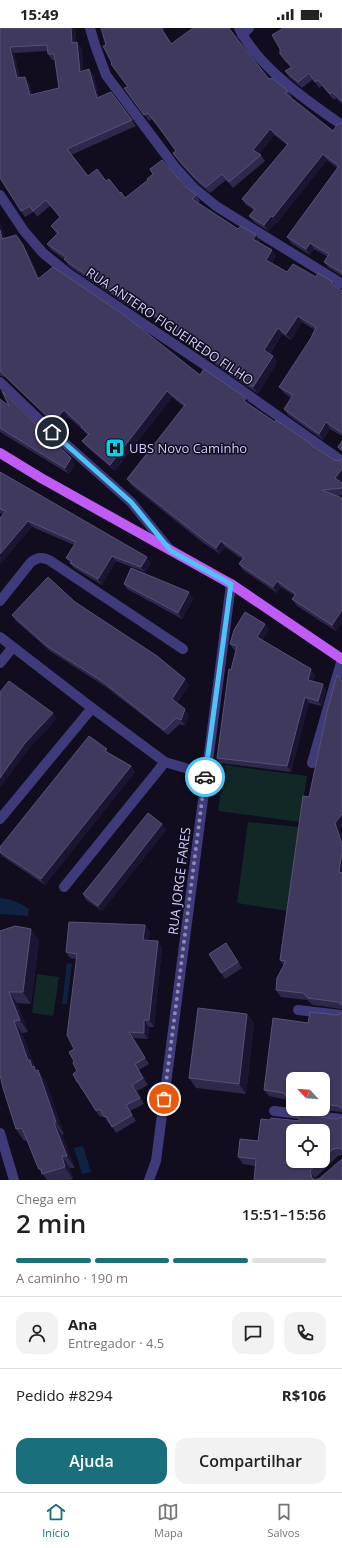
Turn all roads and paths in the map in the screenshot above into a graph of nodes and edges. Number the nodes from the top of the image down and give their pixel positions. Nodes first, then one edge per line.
1 (90, 28) edge
2 (243, 30) edge
3 (342, 125) edge
4 (0, 195) edge
5 (342, 284) edge
6 (0, 382) edge
7 (0, 453) edge
8 (342, 461) edge
9 (171, 551) junction
10 (231, 584) junction
11 (0, 600) edge
12 (0, 637) edge
13 (13, 647) junction
14 (183, 650) dead end
15 (342, 659) edge
16 (0, 663) edge
17 (92, 708) junction
18 (165, 762) junction
19 (312, 762) dead end
20 (205, 774) junction
21 (0, 819) edge
22 (64, 887) dead end
23 (298, 1010) dead end
24 (342, 1015) edge
25 (274, 1111) dead end
26 (342, 1119) edge
27 (0, 1133) edge
28 (14, 1180) edge
29 (149, 1180) edge

1 - 5 street
2 - 3 street
4 - 8 street, RUA ANTERO FIGUEIREDO FILHO
6 - 9 street
7 - 9 main road
9 - 10 main road
10 - 15 main road
10 - 20 street, RUA JORGE FARES
11 - 14 street
12 - 13 street
13 - 16 street
13 - 17 street
15 - 19 street
17 - 18 street
17 - 21 street
18 - 20 street
18 - 22 street
20 - 29 street, RUA JORGE FARES
23 - 24 street
25 - 26 street
27 - 28 street

